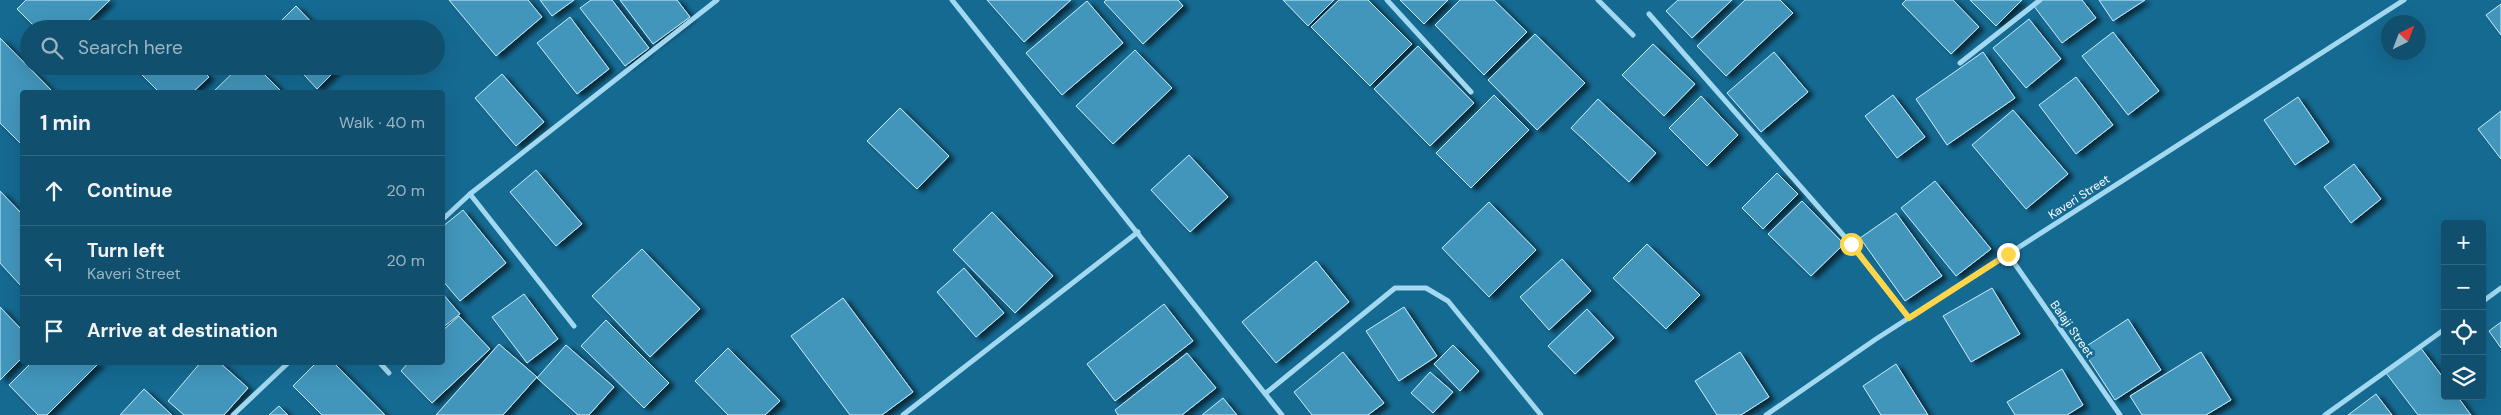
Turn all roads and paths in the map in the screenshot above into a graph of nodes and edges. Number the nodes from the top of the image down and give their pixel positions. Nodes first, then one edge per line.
1 (717, 0) edge
2 (952, 0) edge
3 (1387, 0) edge
4 (1598, 0) edge
5 (2040, 0) edge
6 (2404, 0) edge
7 (1649, 14) dead end
8 (1633, 35) dead end
9 (1960, 63) dead end
10 (1471, 92) dead end
11 (470, 194) junction
12 (445, 217) edge
13 (1138, 232) junction
14 (2008, 254) junction
15 (2501, 288) edge
16 (2486, 299) edge
17 (1909, 318) junction
18 (574, 326) dead end
19 (2441, 332) edge
20 (285, 365) edge
21 (382, 365) edge
22 (389, 373) dead end
23 (1266, 393) junction
24 (233, 415) edge
25 (903, 415) edge
26 (1282, 415) edge
27 (1541, 415) edge
28 (1766, 415) edge
29 (2120, 415) edge
30 (2325, 415) edge

1 - 11 street
2 - 13 street
3 - 10 street
4 - 8 street
5 - 9 street
6 - 14 street, Kaveri Street
7 - 17 street
11 - 12 street
11 - 18 street
13 - 23 street
13 - 25 street
14 - 17 street, Kaveri Street
14 - 29 street, Balaji Street
15 - 16 street
17 - 28 street, Kaveri Street
19 - 30 street
20 - 24 street
21 - 22 street
23 - 26 street
23 - 27 street

